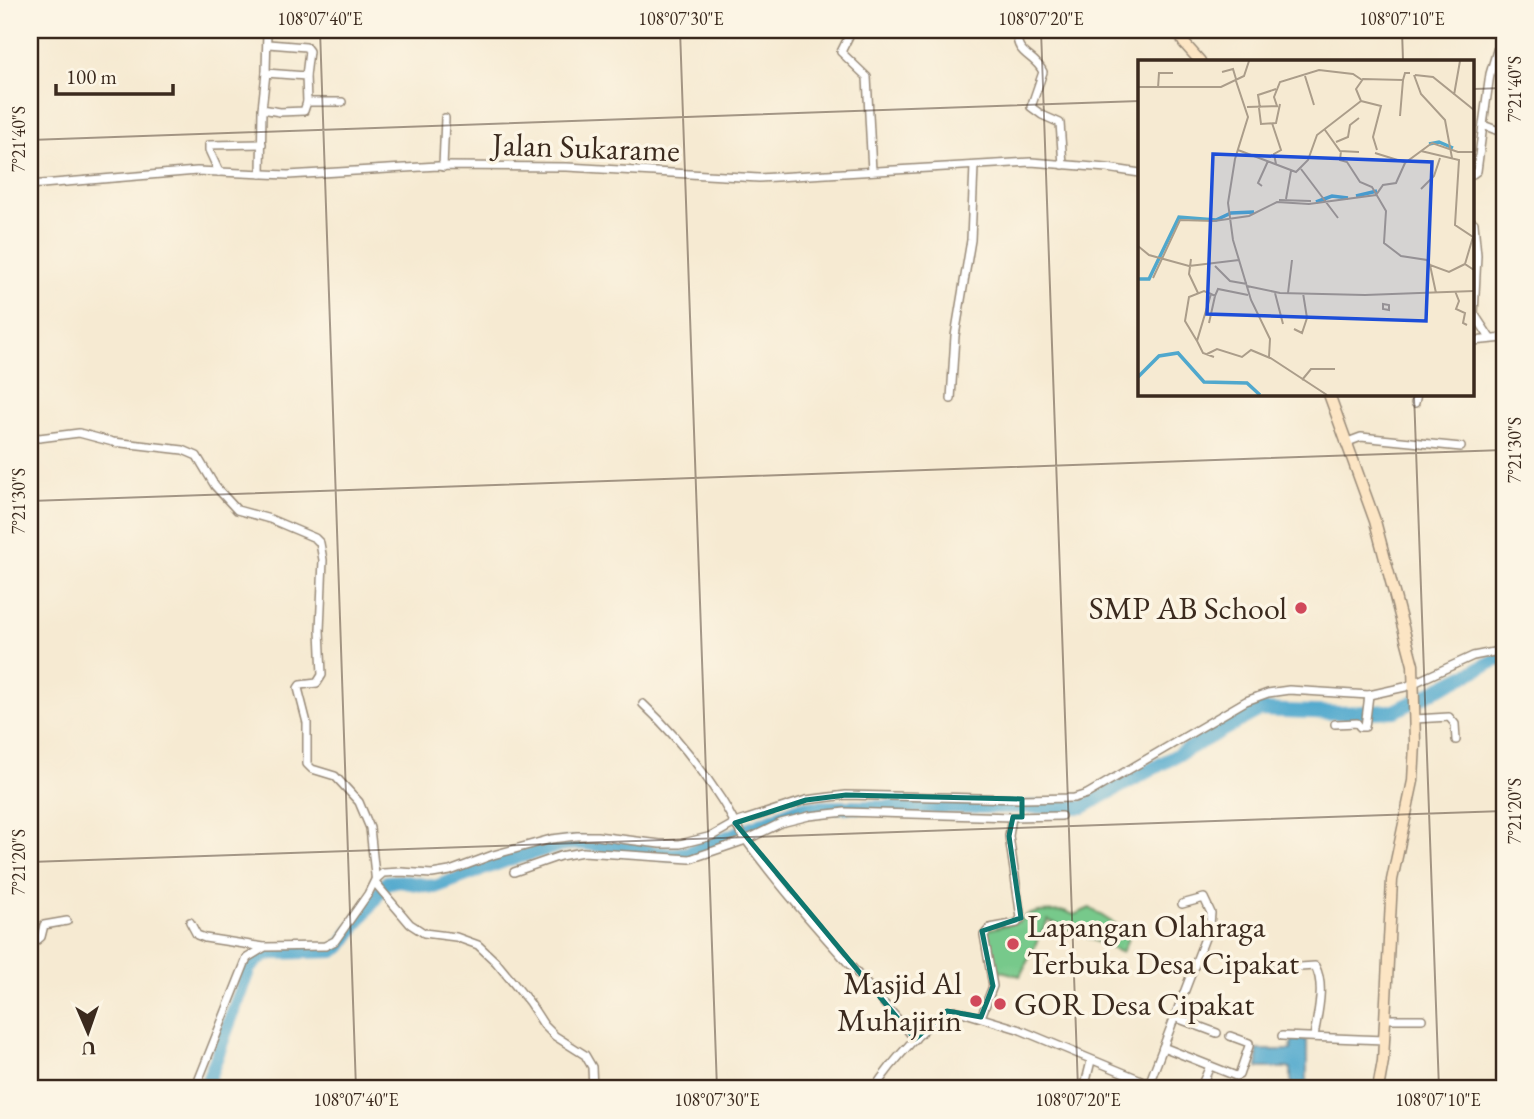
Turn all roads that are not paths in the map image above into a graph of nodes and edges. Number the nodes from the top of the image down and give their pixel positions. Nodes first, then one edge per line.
1 (267, 30) edge
2 (852, 30) edge
3 (1018, 30) edge
4 (1178, 30) edge
5 (1503, 30) edge
6 (268, 44) junction
7 (1199, 60) edge
8 (266, 73) junction
9 (306, 76) junction
10 (307, 102) junction
11 (342, 102) dead end
12 (262, 109) junction
13 (445, 118) dead end
14 (1483, 125) junction
15 (1504, 133) edge
16 (262, 144) junction
17 (1063, 164) junction
18 (974, 166) junction
19 (443, 167) junction
20 (872, 171) junction
21 (219, 172) junction
22 (1138, 173) edge
23 (1474, 173) edge
24 (261, 174) junction
25 (30, 185) edge
26 (1474, 223) edge
27 (1474, 313) edge
28 (1490, 338) junction
29 (1504, 338) edge
30 (1474, 341) edge
31 (1330, 396) edge
32 (1417, 396) edge
33 (951, 399) dead end
34 (1415, 403) dead end
35 (30, 436) edge
36 (1345, 443) junction
37 (1461, 447) dead end
38 (30, 502) edge
39 (30, 508) edge
40 (1504, 649) edge
41 (1414, 686) junction
42 (1369, 695) junction
43 (643, 704) dead end
44 (1415, 716) junction
45 (1335, 724) dead end
46 (1456, 740) dead end
47 (1022, 801) junction
48 (1022, 816) junction
49 (1061, 816) dead end
50 (1012, 817) junction
51 (736, 825) junction
52 (744, 838) junction
53 (514, 872) dead end
54 (376, 883) junction
55 (1182, 904) dead end
56 (67, 921) dead end
57 (190, 922) dead end
58 (30, 947) edge
59 (265, 947) junction
60 (30, 967) edge
61 (1270, 970) dead end
62 (981, 1017) junction
63 (1174, 1017) junction
64 (1384, 1019) junction
65 (1422, 1019) dead end
66 (1217, 1033) dead end
67 (1230, 1036) dead end
68 (1282, 1036) dead end
69 (1314, 1037) junction
70 (915, 1040) junction
71 (1384, 1040) junction
72 (1163, 1047) junction
73 (1091, 1061) junction
74 (1210, 1066) junction
75 (1149, 1084) junction
76 (195, 1089) edge
77 (593, 1089) edge
78 (874, 1089) edge
79 (1084, 1089) edge
80 (1163, 1089) edge
81 (1200, 1089) edge
82 (1378, 1089) edge

1 - 6 street
2 - 20 street
3 - 17 street
4 - 7 street
5 - 14 street
6 - 8 street
6 - 9 street
8 - 9 street
8 - 12 street
9 - 10 street
10 - 11 street
10 - 12 street
12 - 16 street
13 - 19 street
14 - 15 street
14 - 23 street
16 - 21 street
16 - 24 street
17 - 18 street, Jalan Sukarame
17 - 22 street, Jalan Sukarame
18 - 20 street, Jalan Sukarame
18 - 33 street
19 - 20 street, Jalan Sukarame
19 - 24 street, Jalan Sukarame
21 - 24 street, Jalan Sukarame
21 - 25 street, Jalan Sukarame
26 - 27 street
27 - 28 street
28 - 29 street
28 - 30 street
31 - 36 street
32 - 34 street
35 - 54 street
36 - 37 street
36 - 41 street
38 - 39 street
40 - 41 street
41 - 42 street
41 - 44 street
42 - 45 street
42 - 47 street
43 - 51 street
44 - 46 street
44 - 64 street
47 - 48 street
47 - 51 street
48 - 49 street
48 - 50 street
50 - 52 street
50 - 62 street
51 - 52 street
51 - 54 street
52 - 53 street
52 - 70 street
54 - 59 street
54 - 77 street
55 - 63 street
56 - 58 street
57 - 59 street
58 - 60 street
59 - 76 street
61 - 69 street
62 - 70 street
62 - 73 street
63 - 66 street
63 - 72 street
64 - 65 street
64 - 71 street
67 - 74 street
68 - 69 street
69 - 71 street
70 - 78 street
71 - 82 street
72 - 74 street
72 - 75 street
73 - 75 street
73 - 79 street
74 - 81 street
75 - 80 street

